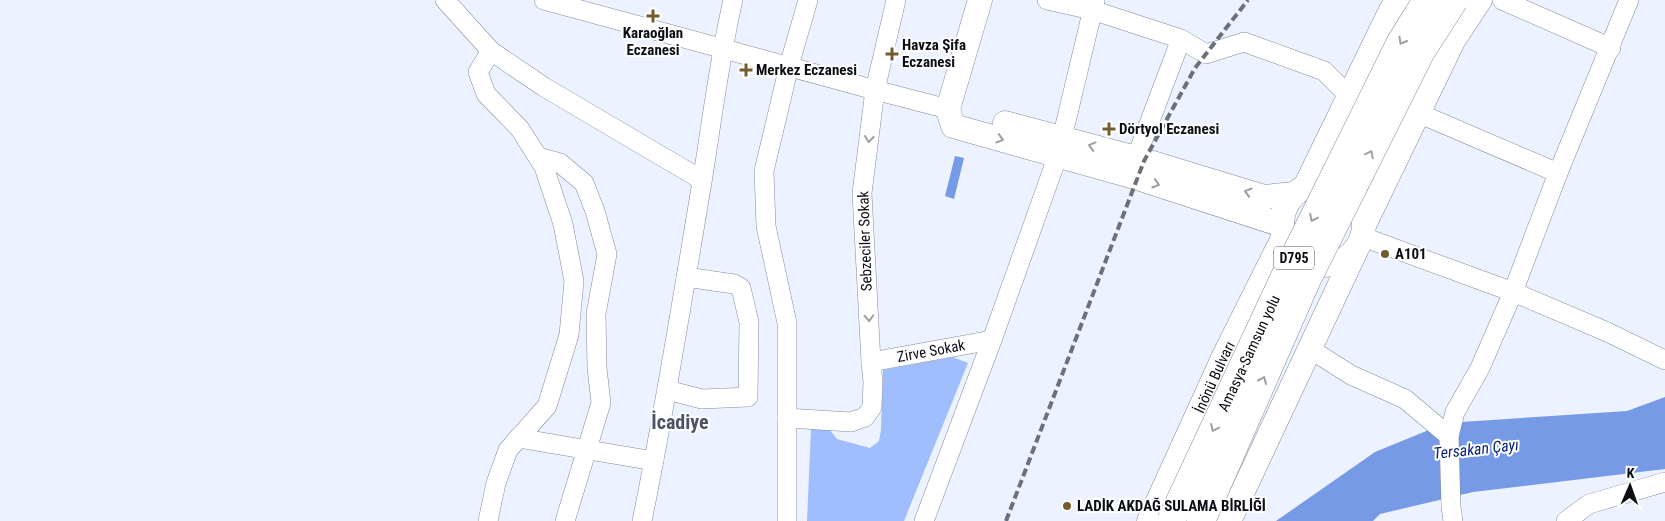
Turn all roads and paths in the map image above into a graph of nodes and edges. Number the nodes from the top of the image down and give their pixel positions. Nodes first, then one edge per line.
1 (445, 0) edge
2 (544, 0) edge
3 (733, 0) edge
4 (808, 0) edge
5 (896, 0) edge
6 (980, 0) edge
7 (1047, 0) edge
8 (1398, 0) edge
9 (1428, 0) edge
10 (1454, 0) edge
11 (1480, 0) edge
12 (1502, 0) edge
13 (1629, 0) edge
14 (1093, 5) edge
15 (1181, 39) junction
16 (722, 48) junction
17 (1611, 48) junction
18 (491, 51) junction
19 (789, 66) junction
20 (874, 90) junction
21 (1349, 96) junction
22 (1418, 113) junction
23 (951, 117) junction
24 (1059, 146) junction
25 (538, 157) junction
26 (1136, 158) junction
27 (1558, 172) junction
28 (702, 180) junction
29 (1300, 190) junction
30 (1283, 230) junction
31 (1361, 236) junction
32 (686, 277) junction
33 (1513, 292) junction
34 (992, 340) junction
35 (1310, 349) junction
36 (1665, 360) edge
37 (871, 362) junction
38 (667, 390) junction
39 (787, 418) junction
40 (1449, 436) junction
41 (518, 438) junction
42 (587, 450) junction
43 (654, 461) junction
44 (1665, 482) edge
45 (1452, 514) edge
46 (488, 521) edge
47 (565, 521) edge
48 (642, 521) edge
49 (787, 521) edge
50 (924, 521) edge
51 (1149, 521) edge
52 (1171, 521) edge
53 (1201, 521) edge
54 (1229, 521) edge
55 (1566, 521) edge

1 - 18 street
2 - 16 street
3 - 16 street
4 - 19 street
5 - 20 street, Sebzeciler Sokak
6 - 23 main road
7 - 14 street
8 - 21 main road
9 -> 52 highway, Amasya-Samsun yolu / D795, bridge
53 -> 10 highway, Amasya-Samsun yolu / D795, bridge
11 - 22 main road
12 - 17 street
13 - 17 street
14 - 15 street
14 - 24 street
15 - 21 street
15 - 26 street
16 - 19 street
16 - 28 street
17 - 27 street
18 - 25 street
18 - 28 street
19 - 20 street
19 - 39 street
20 - 23 street
20 -> 37 street, Sebzeciler Sokak
21 - 29 main road
22 - 27 street
22 - 31 main road
23 - 24 main road
26 -> 24 main road
24 -> 30 main road
24 - 34 street
25 - 41 street
25 - 42 street
29 -> 26 main road
27 - 33 street
28 - 32 street
29 - 30 main road
29 - 31 main road
30 - 31 main road
30 - 51 main road, İnönü Bulvarı
31 - 33 street
31 - 35 main road
32 - 38 street
32 - 38 street
33 - 36 street
33 - 40 street
34 - 37 street, Zirve Sokak
34 - 50 street
35 - 40 street
35 - 54 main road
37 - 39 street, Sebzeciler Sokak
38 - 43 street
39 - 49 street
40 - 45 street
41 - 42 street
41 - 46 street
42 - 43 street
42 - 47 street
43 - 48 street
44 - 55 street

